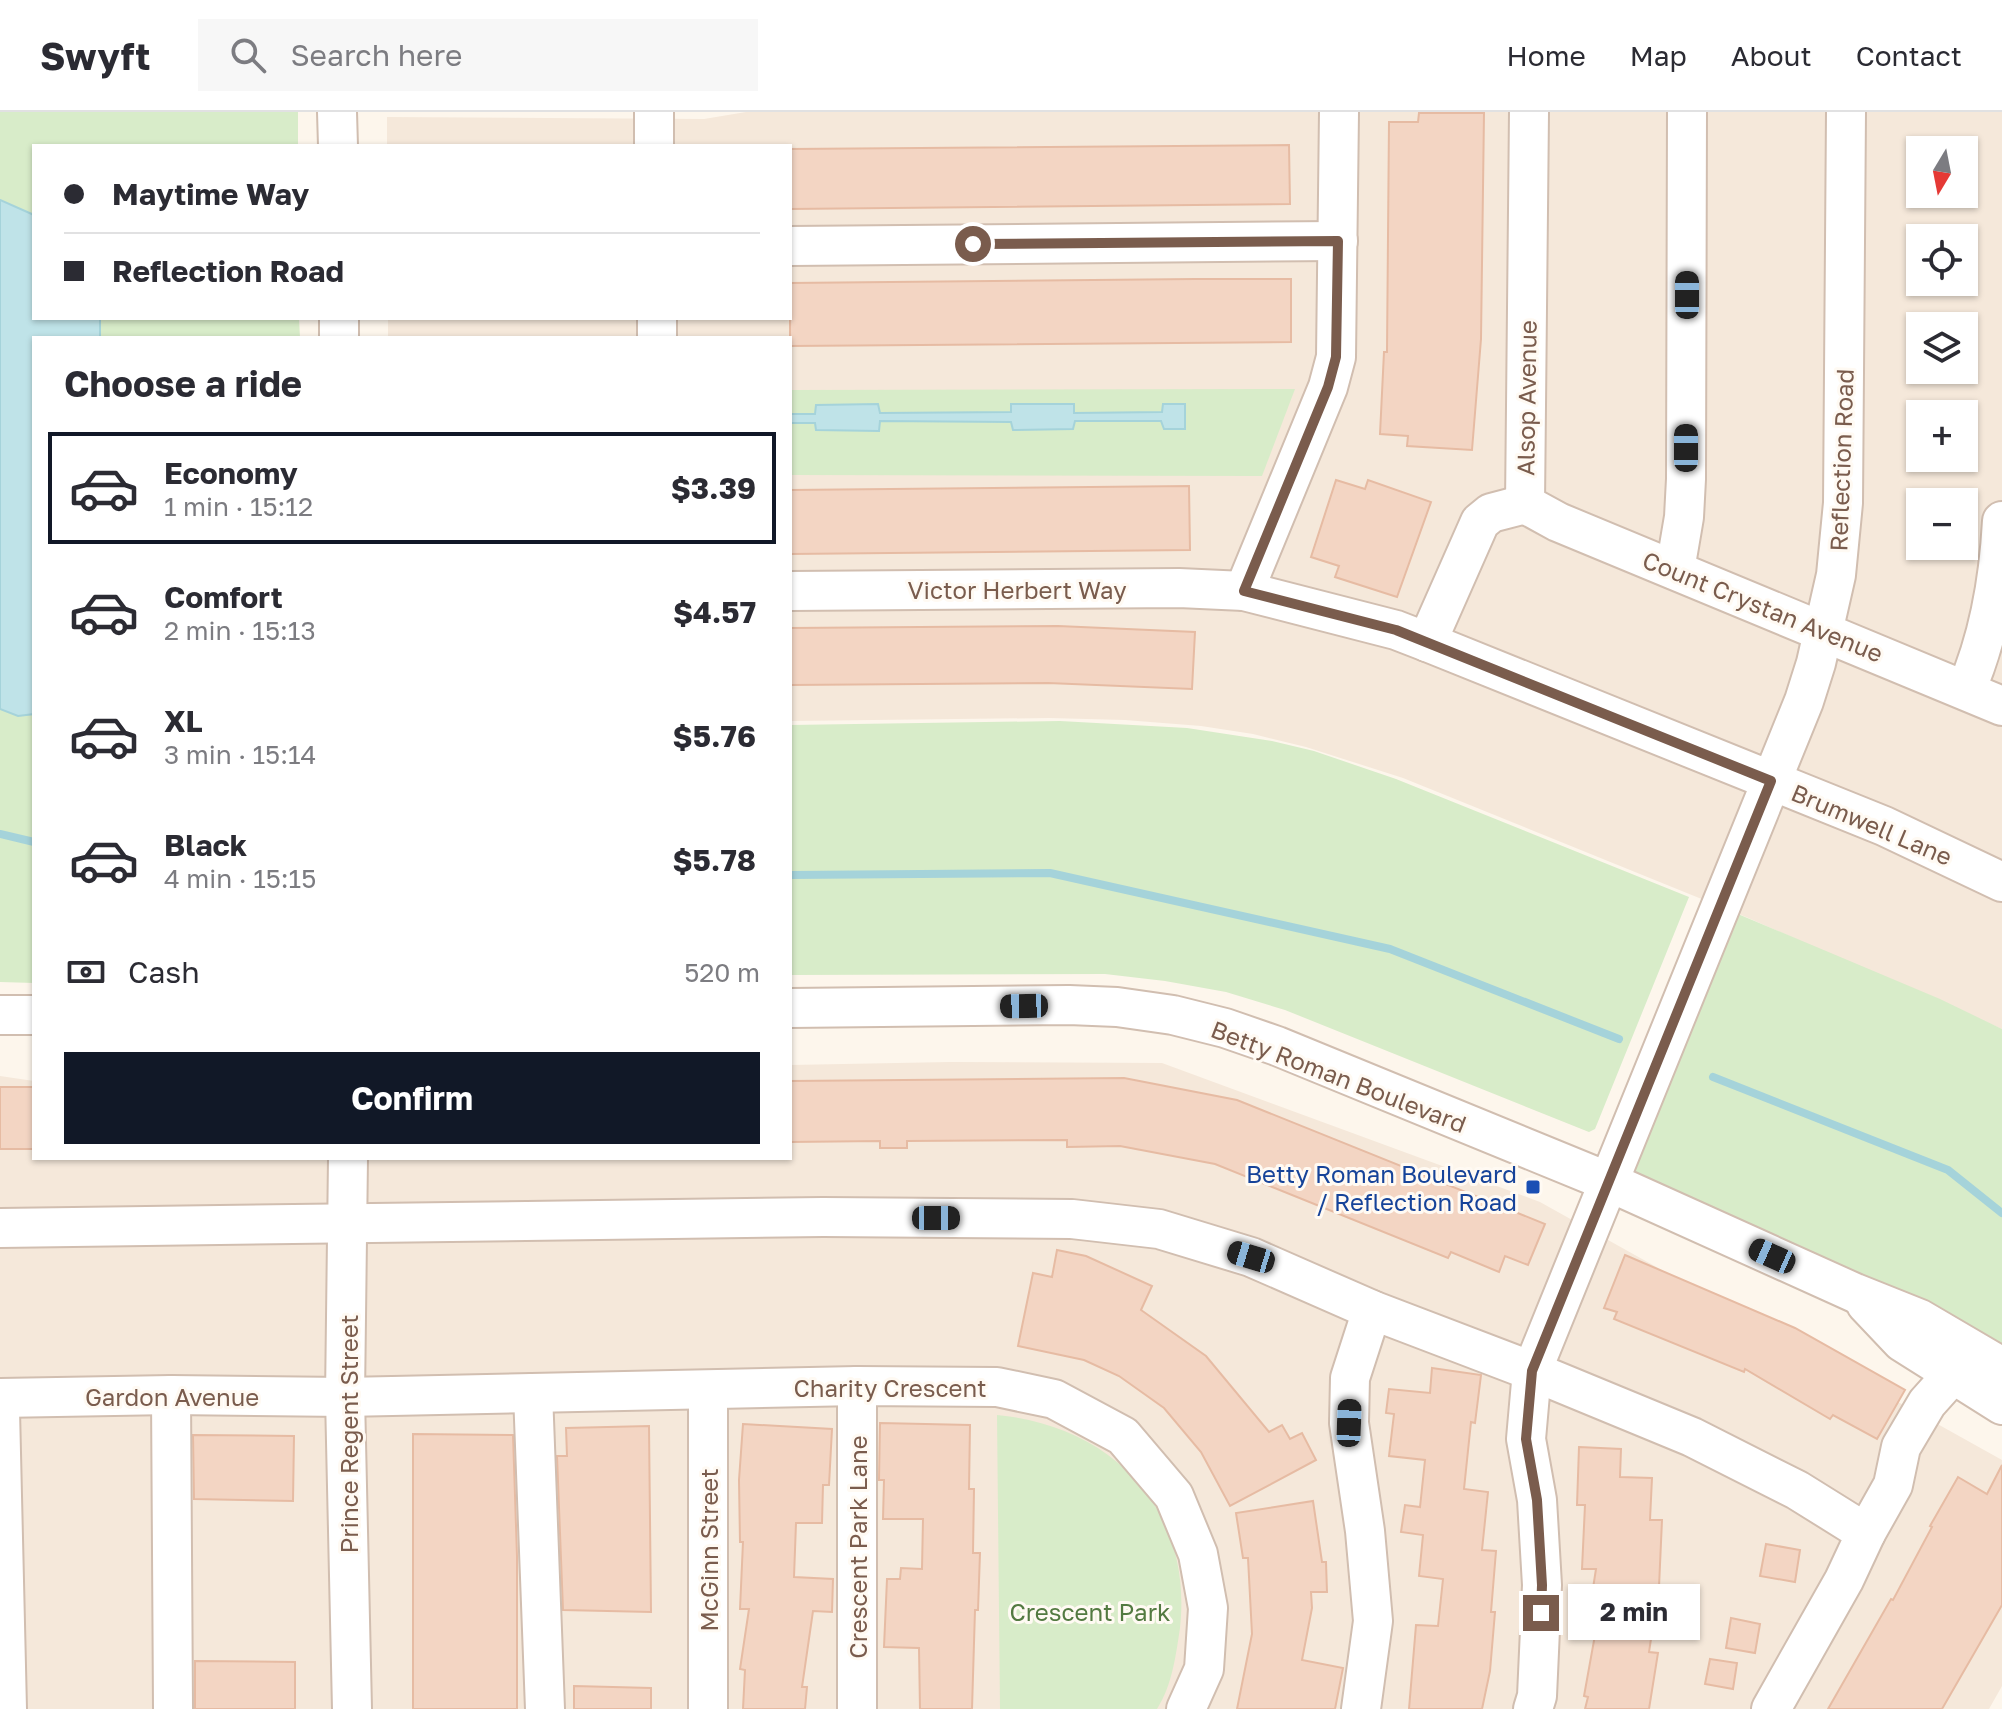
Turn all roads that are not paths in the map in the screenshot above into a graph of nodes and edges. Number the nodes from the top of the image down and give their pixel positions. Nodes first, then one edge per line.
1 (337, 112) edge
2 (654, 112) edge
3 (1339, 112) edge
4 (1529, 112) edge
5 (1687, 112) edge
6 (1846, 112) edge
7 (338, 144) edge
8 (654, 144) edge
9 (1338, 241) junction
10 (792, 246) edge
11 (1525, 504) junction
12 (2002, 521) edge
13 (1675, 570) junction
14 (792, 591) edge
15 (1244, 591) junction
16 (1823, 631) junction
17 (1427, 642) junction
18 (1966, 690) junction
19 (2002, 706) edge
20 (1771, 781) junction
21 (2002, 882) edge
22 (792, 1008) edge
23 (0, 1015) edge
24 (32, 1015) edge
25 (348, 1160) edge
26 (1609, 1182) junction
27 (348, 1223) junction
28 (0, 1228) edge
29 (1855, 1293) junction
30 (1372, 1310) junction
31 (2002, 1367) edge
32 (1532, 1371) junction
33 (1953, 1374) junction
34 (857, 1386) junction
35 (708, 1390) junction
36 (533, 1393) junction
37 (171, 1395) junction
38 (345, 1397) junction
39 (0, 1398) edge
40 (2002, 1405) edge
41 (0, 1410) edge
42 (1866, 1533) junction
43 (7, 1709) edge
44 (173, 1709) edge
45 (352, 1709) edge
46 (545, 1709) edge
47 (708, 1709) edge
48 (857, 1709) edge
49 (1186, 1709) edge
50 (1361, 1709) edge
51 (1533, 1709) edge
52 (1771, 1709) edge

1 - 7 street
2 - 8 street
3 - 9 street
4 - 11 street, Alsop Avenue
5 - 13 street
6 - 16 street, Reflection Road
9 - 10 street
9 - 15 street
11 - 13 street, Count Crystan Avenue
11 - 17 street, Alsop Avenue
12 - 18 street
13 - 16 street, Count Crystan Avenue
14 - 15 street, Victor Herbert Way
15 - 17 street, Brumwell Lane
16 - 18 street, Count Crystan Avenue
16 - 20 street, Reflection Road
17 - 20 street, Brumwell Lane
18 - 19 street, Count Crystan Avenue
20 - 21 street, Brumwell Lane
20 - 26 street, Reflection Road
22 - 26 street, Betty Roman Boulevard
23 - 24 street
25 - 27 street, Prince Regent Street
26 - 29 street, Betty Roman Boulevard
26 - 32 street, Reflection Road
27 - 28 street
27 - 30 street
27 - 38 street, Prince Regent Street
29 - 31 street, Betty Roman Boulevard
29 - 33 street, Betty Roman Boulevard
30 - 32 street
30 - 50 street
32 - 42 street
32 - 51 street, Reflection Road
33 - 40 street, Betty Roman Boulevard
33 - 42 street
34 - 35 street, Charity Crescent
34 - 48 street, Crescent Park Lane
34 - 49 street, Charity Crescent
35 - 36 street, Charity Crescent
35 - 47 street, McGinn Street
36 - 38 street, Charity Crescent
36 - 46 street
37 - 38 street, Gardon Avenue
37 - 39 street, Gardon Avenue
37 - 44 street
38 - 45 street, Prince Regent Street
41 - 43 street
42 - 52 street

